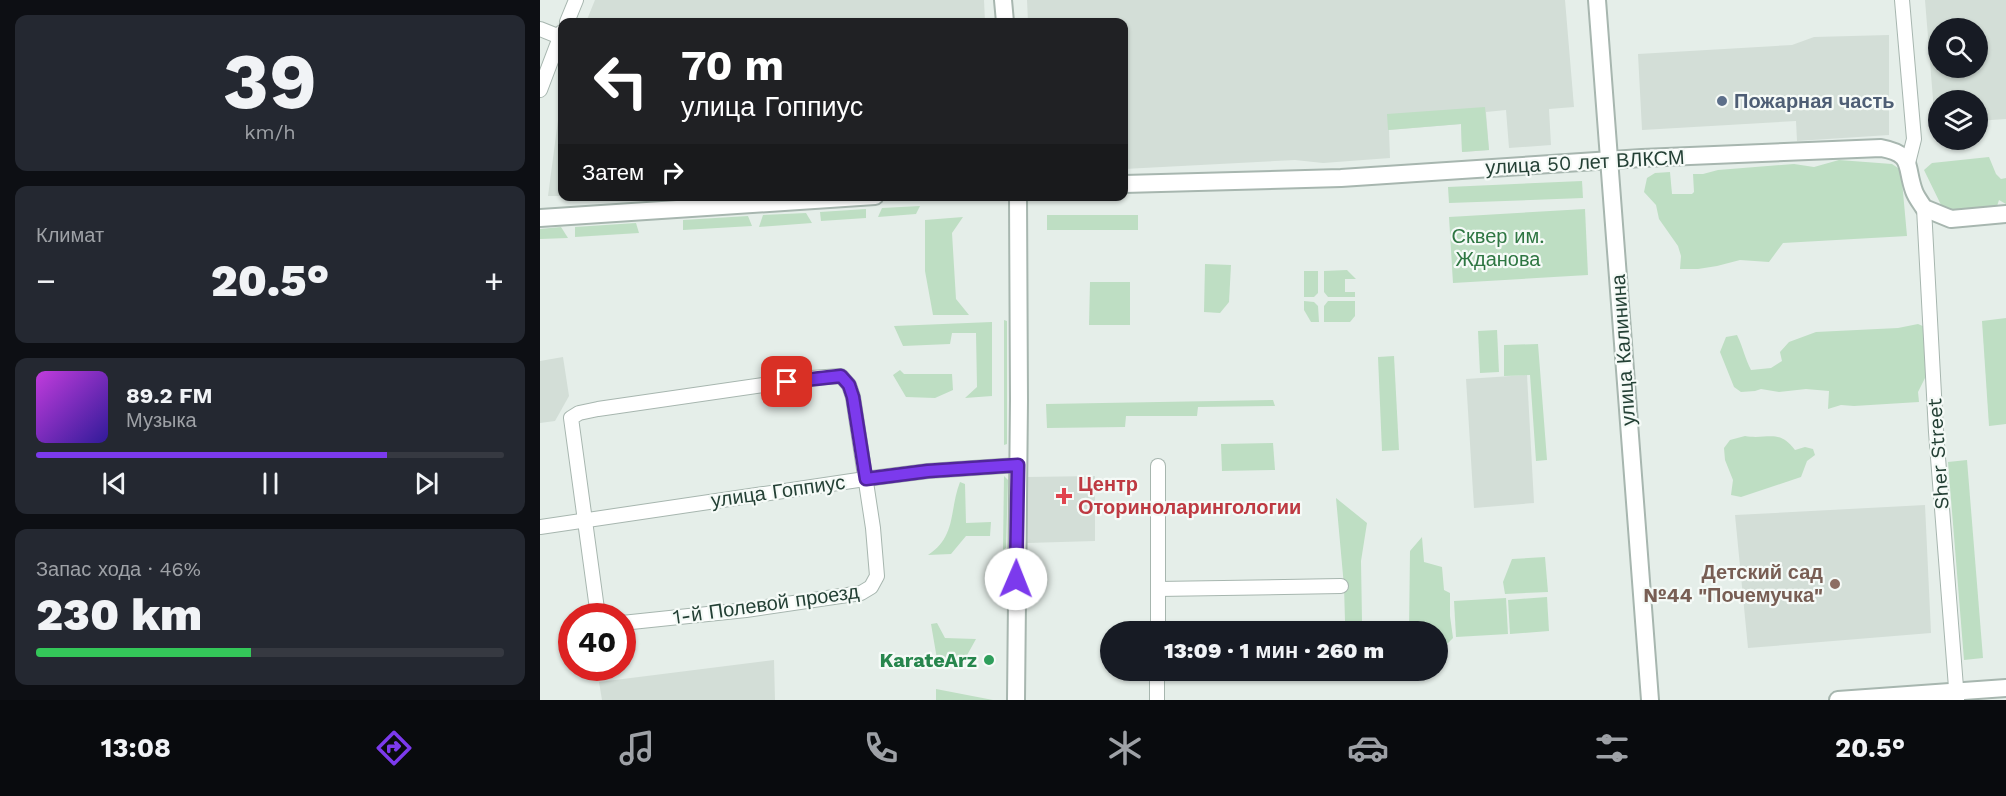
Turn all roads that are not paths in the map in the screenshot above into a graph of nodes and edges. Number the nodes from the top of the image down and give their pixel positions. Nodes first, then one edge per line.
1 (576, 0) edge
2 (1003, 0) edge
3 (1597, 0) edge
4 (1902, 0) edge
5 (569, 18) edge
6 (1005, 18) edge
7 (540, 29) edge
8 (558, 34) edge
9 (558, 43) edge
10 (540, 90) edge
11 (1608, 160) junction
12 (1908, 163) junction
13 (1128, 184) edge
14 (799, 201) edge
15 (1017, 201) edge
16 (1924, 208) junction
17 (2006, 214) edge
18 (540, 218) edge
19 (1018, 465) junction
20 (1158, 466) dead end
21 (866, 479) junction
22 (584, 520) junction
23 (540, 527) edge
24 (1341, 586) dead end
25 (1158, 589) junction
26 (596, 603) edge
27 (636, 621) edge
28 (1158, 621) edge
29 (1157, 681) edge
30 (2006, 688) edge
31 (1956, 696) edge
32 (1016, 700) edge
33 (1157, 700) edge
34 (1650, 700) edge
35 (1838, 700) edge

1 - 5 street
2 - 6 street
3 - 11 street, улица Калинина
4 - 12 street
7 - 8 street
9 - 10 street
11 - 12 street, улица 50 лет ВЛКСМ
11 - 13 street, улица 50 лет ВЛКСМ
11 - 34 street, улица Калинина
12 - 16 street
14 - 18 street
15 - 19 street
16 - 17 street
16 - 31 street, Sher Street
19 - 21 street, улица Гоппиус
19 - 32 street
20 - 25 street
21 - 22 street, улица Гоппиус
21 - 22 street, 1-й Полевой проезд
21 - 27 street, 1-й Полевой проезд
22 - 23 street, улица Гоппиус
22 - 26 street
24 - 25 street
25 - 28 street
29 - 33 street
30 - 31 street
31 - 35 street

